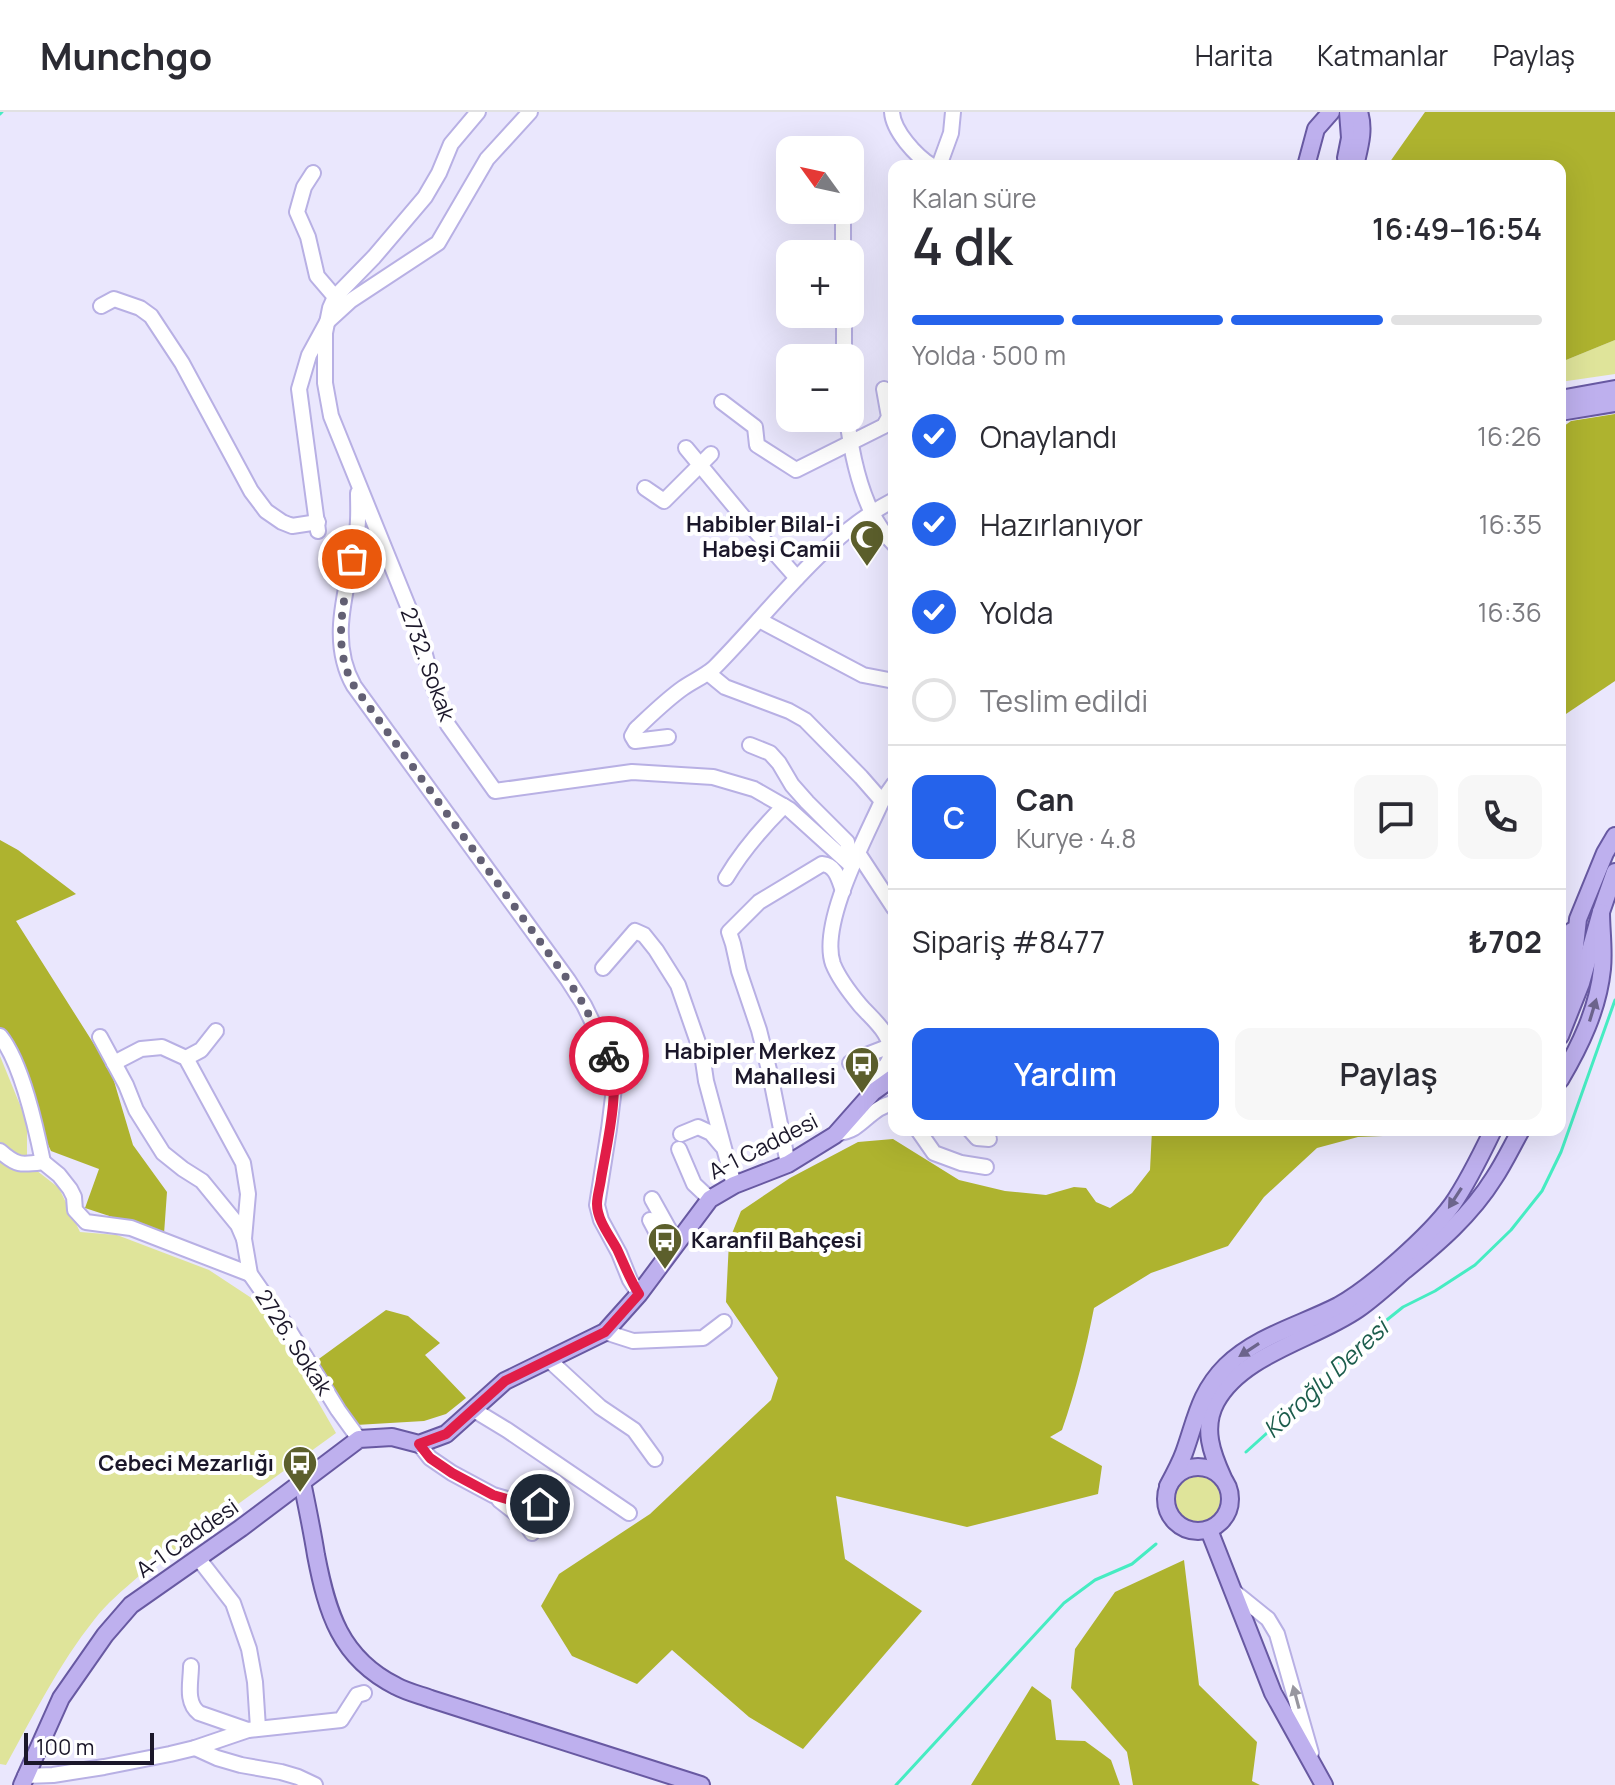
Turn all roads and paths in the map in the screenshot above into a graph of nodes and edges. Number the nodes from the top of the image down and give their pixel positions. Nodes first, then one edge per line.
1 (478, 112) edge
2 (530, 112) edge
3 (892, 112) edge
4 (953, 112) edge
5 (1331, 112) edge
6 (1348, 112) edge
7 (1359, 112) edge
8 (924, 160) edge
9 (941, 160) edge
10 (1308, 160) edge
11 (1346, 160) edge
12 (1356, 160) edge
13 (313, 173) dead end
14 (335, 297) junction
15 (101, 306) dead end
16 (327, 322) junction
17 (884, 389) dead end
18 (1615, 389) edge
19 (1566, 398) edge
20 (722, 402) dead end
21 (1615, 403) edge
22 (888, 411) edge
23 (1566, 411) edge
24 (888, 422) edge
25 (849, 432) edge
26 (850, 444) junction
27 (686, 448) dead end
28 (706, 459) junction
29 (358, 485) junction
30 (645, 488) dead end
31 (888, 504) edge
32 (872, 513) junction
33 (888, 536) edge
34 (797, 578) junction
35 (759, 620) junction
36 (708, 673) junction
37 (888, 680) edge
38 (668, 737) dead end
39 (750, 745) dead end
40 (888, 792) edge
41 (882, 801) junction
42 (784, 806) junction
43 (1615, 836) edge
44 (855, 859) junction
45 (1615, 872) edge
46 (726, 878) dead end
47 (843, 891) junction
48 (888, 900) edge
49 (1601, 912) junction
50 (1578, 919) junction
51 (1566, 944) edge
52 (603, 968) dead end
53 (1566, 990) edge
54 (1566, 1021) edge
55 (216, 1031) dead end
56 (0, 1036) edge
57 (100, 1037) dead end
58 (888, 1042) edge
59 (888, 1047) edge
60 (186, 1058) junction
61 (888, 1060) edge
62 (114, 1063) junction
63 (850, 1063) dead end
64 (1566, 1069) edge
65 (888, 1081) edge
66 (873, 1092) junction
67 (888, 1104) edge
68 (835, 1135) junction
69 (922, 1136) edge
70 (975, 1136) edge
71 (1490, 1136) edge
72 (1518, 1136) edge
73 (989, 1139) dead end
74 (725, 1150) junction
75 (0, 1151) edge
76 (43, 1162) junction
77 (788, 1164) junction
78 (986, 1167) dead end
79 (734, 1185) junction
80 (652, 1199) dead end
81 (710, 1199) junction
82 (650, 1220) dead end
83 (244, 1239) junction
84 (672, 1248) junction
85 (250, 1274) junction
86 (639, 1294) junction
87 (724, 1322) dead end
88 (605, 1332) junction
89 (549, 1360) junction
90 (474, 1410) junction
91 (359, 1439) junction
92 (419, 1444) junction
93 (655, 1459) dead end
94 (1223, 1478) junction
95 (302, 1482) junction
96 (1168, 1486) junction
97 (493, 1495) junction
98 (540, 1504) dead end
99 (629, 1513) dead end
100 (1209, 1530) junction
101 (532, 1533) dead end
102 (198, 1558) junction
103 (1232, 1590) junction
104 (191, 1666) dead end
105 (364, 1693) dead end
106 (253, 1729) junction
107 (195, 1748) junction
108 (24, 1780) edge
109 (1319, 1781) edge
110 (312, 1784) edge
111 (701, 1785) edge

1 - 14 street, 2732. Sokak
2 - 16 street, 2732. Sokak
3 - 8 street
4 - 9 street
5 - 10 main road
6 - 11 main road
7 - 12 main road
13 - 14 street
14 - 16 street, 2732. Sokak
15 - 16 street, 2732. Sokak
16 - 29 street, 2732. Sokak
17 - 22 street
18 - 19 main road
20 - 26 street
21 - 23 main road
24 - 26 street
25 - 26 street
26 - 32 street
27 - 28 street
28 - 30 street
28 - 34 street
29 - 42 street, 2732. Sokak
29 - 86 street, 2732. Sokak
31 - 32 street
32 - 33 street
32 - 34 street
34 - 35 street
35 - 36 street
35 - 37 street
36 - 38 street
36 - 41 street
39 - 44 street
40 - 41 street
41 - 44 street
42 - 44 street
42 - 46 street
43 - 50 main road
44 - 47 street
44 - 48 street
45 - 49 main road
47 - 58 street
47 - 77 street
49 - 54 main road
64 -> 49 main road
50 - 51 main road
50 - 53 main road
52 - 74 street
55 - 60 street
56 - 76 street
57 - 62 street, 2726. Sokak
59 - 63 street
60 - 62 street
60 - 83 street, 2726. Sokak
61 - 66 street
62 - 83 street, 2726. Sokak
65 - 66 main road, A-1 Caddesi
66 - 68 main road, A-1 Caddesi
67 - 68 street
68 - 77 main road, A-1 Caddesi
69 - 78 street
70 - 73 street
71 -> 96 main road
72 - 94 main road
74 - 79 street
74 - 81 street
75 - 76 street
76 - 85 street
77 - 79 main road, A-1 Caddesi
79 - 81 main road, A-1 Caddesi
80 - 84 street
81 - 84 main road, A-1 Caddesi
82 - 84 street
83 - 85 street, 2726. Sokak
84 - 86 main road, A-1 Caddesi
85 - 91 street, 2726. Sokak
86 - 88 main road, A-1 Caddesi
87 - 88 street
88 - 89 main road, A-1 Caddesi
89 - 90 main road, A-1 Caddesi
89 - 93 street
90 - 92 main road, A-1 Caddesi
90 - 99 street
91 - 92 main road
91 - 95 main road, A-1 Caddesi
92 - 97 street
94 - 96 main road
94 - 100 main road
95 - 102 main road, A-1 Caddesi
95 - 111 main road
96 - 100 main road
97 - 98 street
97 - 101 street
100 - 103 main road
102 - 106 street
102 - 108 main road, A-1 Caddesi
103 - 109 main road
109 -> 103 street
104 - 106 street
105 - 106 street
106 - 107 street
107 - 108 street
107 - 110 street

